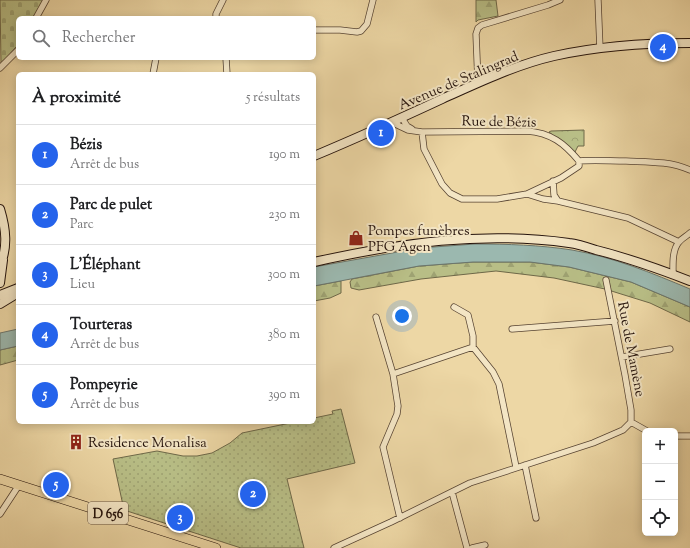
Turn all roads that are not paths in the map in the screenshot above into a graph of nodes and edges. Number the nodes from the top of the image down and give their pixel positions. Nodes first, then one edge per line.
1 (46, 0) edge
2 (224, 0) edge
3 (373, 0) edge
4 (560, 0) edge
5 (598, 0) edge
6 (37, 16) edge
7 (216, 16) edge
8 (316, 30) edge
9 (690, 43) edge
10 (600, 49) junction
11 (16, 52) edge
12 (156, 60) edge
13 (226, 60) edge
14 (0, 68) edge
15 (153, 72) edge
16 (227, 72) edge
17 (478, 82) junction
18 (402, 118) junction
19 (392, 122) junction
20 (416, 131) junction
21 (422, 132) junction
22 (316, 155) edge
23 (579, 161) junction
24 (690, 170) edge
25 (553, 181) junction
26 (527, 194) junction
27 (558, 201) junction
28 (0, 209) edge
29 (690, 233) edge
30 (679, 242) junction
31 (4, 257) junction
32 (316, 262) edge
33 (0, 266) edge
34 (673, 274) junction
35 (606, 280) dead end
36 (690, 282) edge
37 (0, 283) edge
38 (16, 289) edge
39 (16, 294) edge
40 (0, 295) edge
41 (0, 304) edge
42 (454, 307) dead end
43 (376, 317) dead end
44 (615, 321) junction
45 (512, 329) dead end
46 (473, 347) junction
47 (670, 349) dead end
48 (622, 357) junction
49 (393, 374) junction
50 (631, 422) junction
51 (642, 428) edge
52 (678, 436) edge
53 (690, 436) edge
54 (525, 465) junction
55 (516, 467) junction
56 (0, 479) edge
57 (19, 485) junction
58 (452, 492) junction
59 (0, 514) edge
60 (400, 518) junction
61 (536, 518) dead end
62 (485, 545) dead end
63 (216, 548) edge
64 (334, 548) edge
65 (467, 548) edge
66 (472, 548) edge

1 - 6 street
2 - 7 street
3 - 8 street
4 - 17 street
5 - 10 street
9 - 10 street, Avenue de Stalingrad
10 - 17 street, Avenue de Stalingrad
11 - 14 street
12 - 15 street
13 - 16 street
17 - 18 street, Avenue de Stalingrad
18 - 19 street, Avenue de Stalingrad
18 - 20 street
19 - 20 street, Rue de Bézis
19 - 22 street, Avenue de Stalingrad
20 - 21 street, Rue de Bézis
21 - 23 street, Rue de Bézis
21 - 26 street
23 - 24 street
23 - 25 street
25 - 26 street
25 - 27 street
26 - 27 street
27 - 30 street
28 - 31 street
29 - 30 street
30 - 34 street
31 - 33 street
31 - 37 street
32 - 34 street
34 - 36 street
35 - 44 street, Rue de Mamène
38 - 40 street
39 - 41 street
42 - 46 street
43 - 49 street
44 - 45 street
44 - 48 street, Rue de Mamène
46 - 49 street
46 - 55 street
47 - 48 street
48 - 50 street, Rue de Mamène
49 - 60 street
50 - 51 street
50 - 54 street
52 - 53 street
54 - 55 street
54 - 61 street
55 - 58 street
56 - 57 main road, D 656
57 - 59 street
57 - 63 main road, D 656
58 - 60 street
58 - 65 street
60 - 64 street
62 - 66 street

